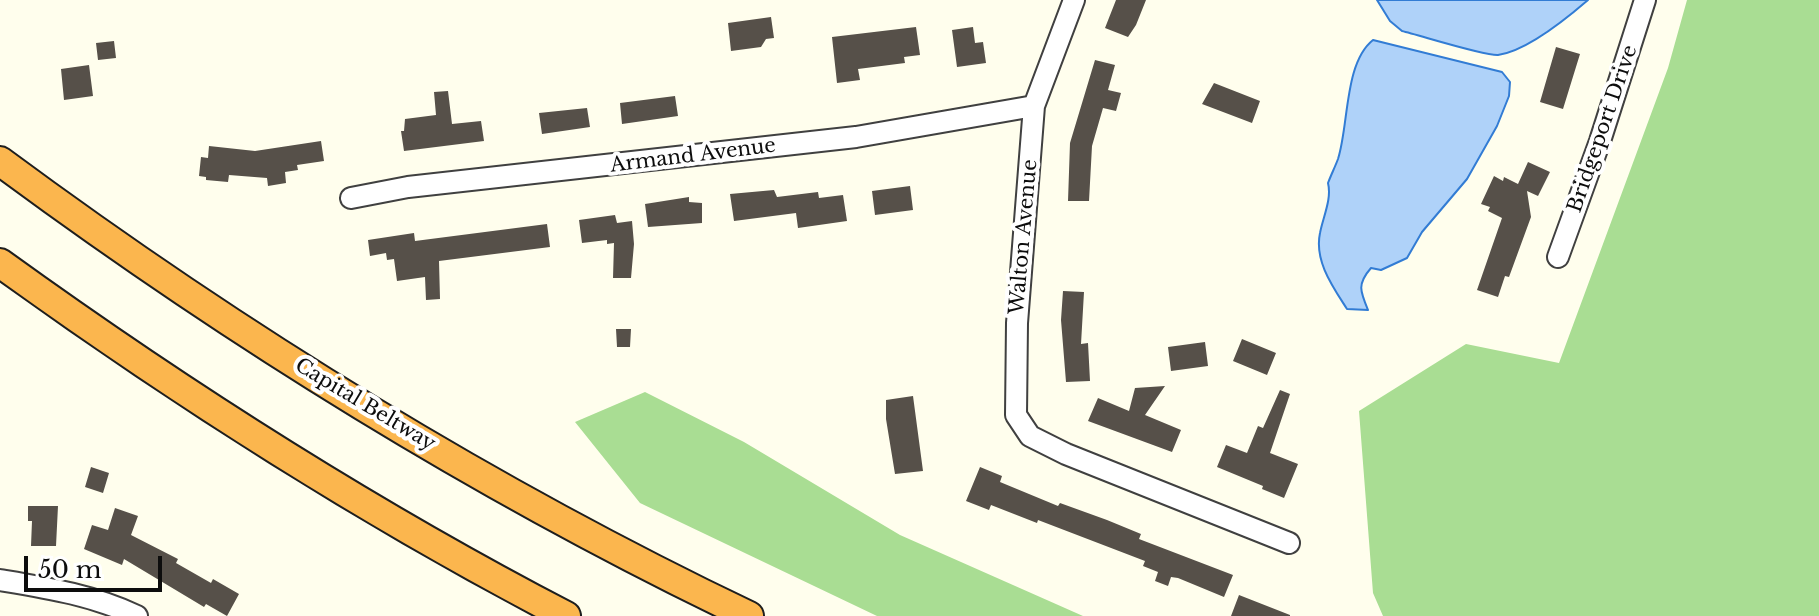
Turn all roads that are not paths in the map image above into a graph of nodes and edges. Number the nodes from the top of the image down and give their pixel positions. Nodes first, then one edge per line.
1 (1074, 0) edge
2 (1645, 0) edge
3 (1034, 106) junction
4 (0, 161) edge
5 (351, 198) dead end
6 (1558, 257) dead end
7 (0, 263) edge
8 (1289, 543) dead end
9 (0, 580) edge
10 (137, 616) edge
11 (566, 616) edge
12 (749, 616) edge

1 - 3 street, Walton Avenue
2 - 6 street, Bridgeport Drive
3 - 5 street, Armand Avenue
3 - 8 street, Walton Avenue
4 - 12 highway, Capital Beltway
7 - 11 highway
9 - 10 street

